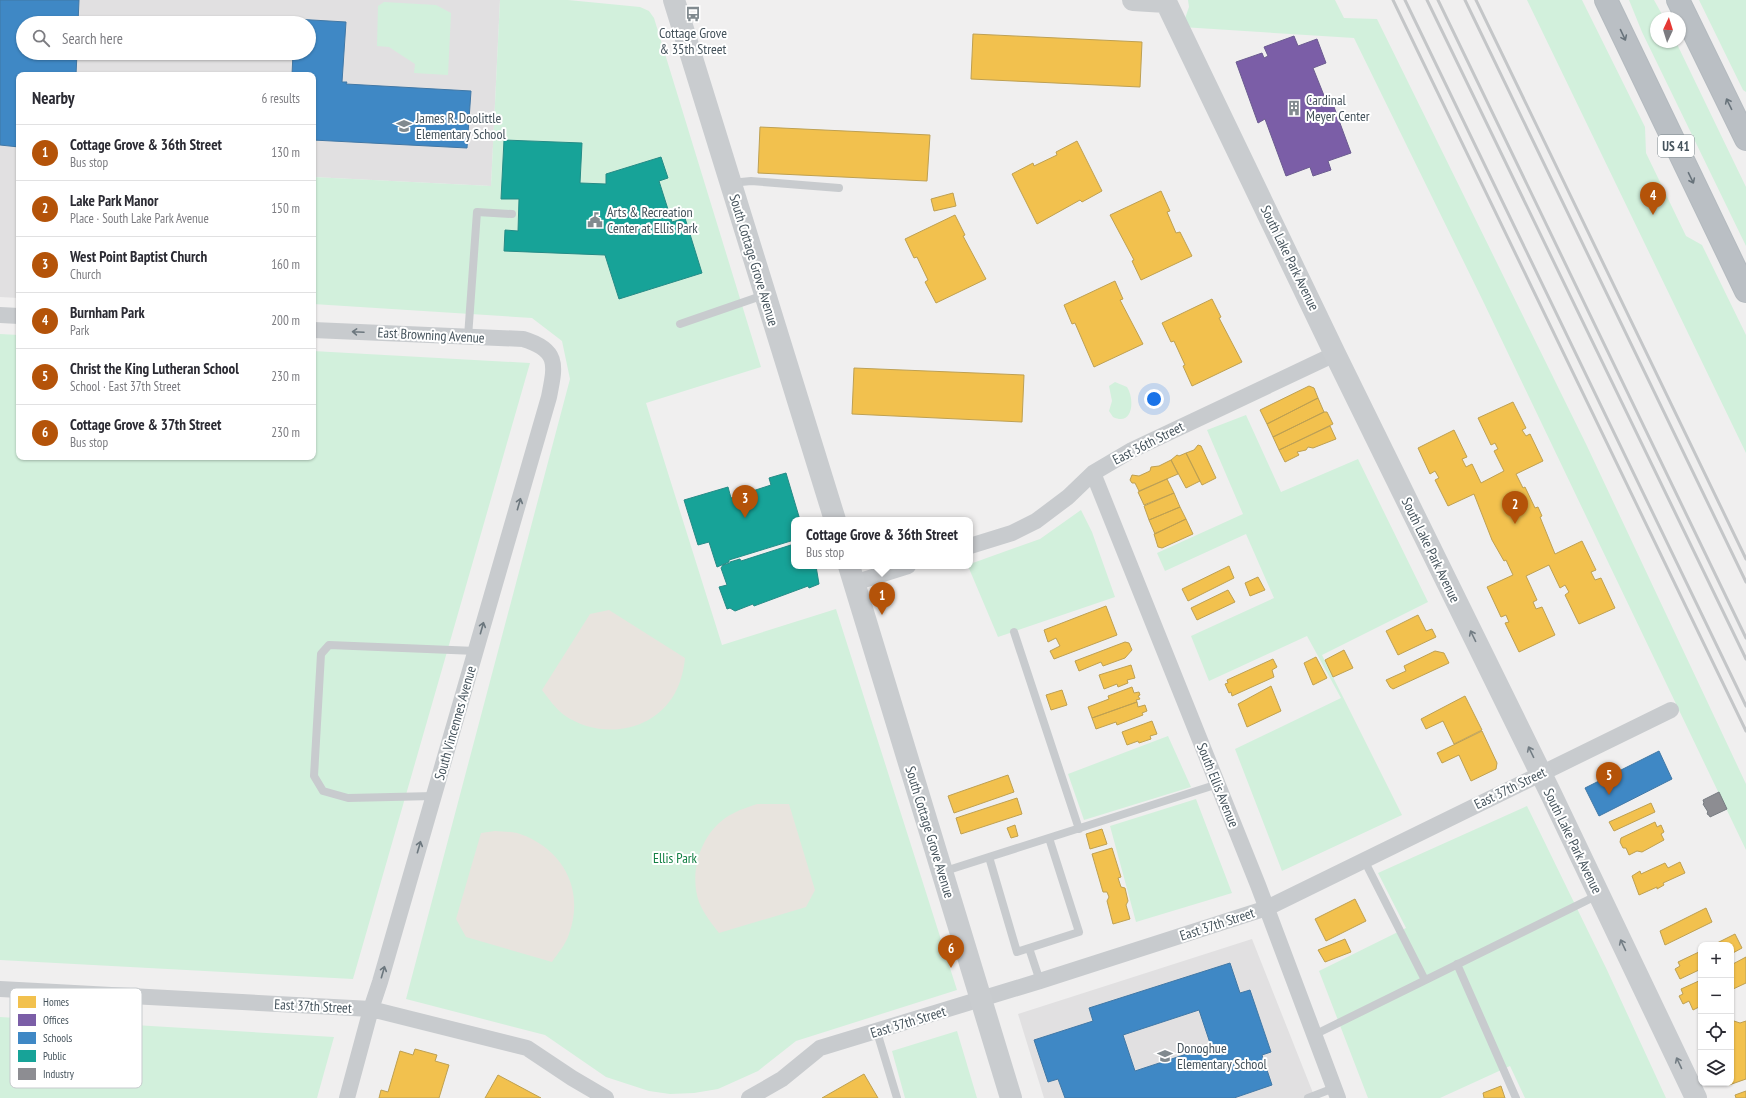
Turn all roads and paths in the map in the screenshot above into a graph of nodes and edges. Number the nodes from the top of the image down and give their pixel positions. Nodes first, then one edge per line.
1 (674, 0) edge
2 (1133, 0) edge
3 (1606, 0) edge
4 (1678, 0) edge
5 (1746, 139) edge
6 (730, 183) junction
7 (839, 188) dead end
8 (512, 214) dead end
9 (1746, 291) edge
10 (765, 295) junction
11 (0, 315) edge
12 (16, 316) edge
13 (680, 324) dead end
14 (316, 330) edge
15 (468, 337) junction
16 (546, 350) joint
17 (1336, 354) junction
18 (1093, 473) junction
19 (833, 517) edge
20 (973, 545) edge
21 (887, 569) edge
22 (851, 574) edge
23 (1014, 632) dead end
24 (476, 651) junction
25 (1671, 710) dead end
26 (1541, 773) junction
27 (1218, 784) junction
28 (434, 796) junction
29 (1079, 829) junction
30 (1049, 838) junction
31 (988, 857) junction
32 (1364, 860) junction
33 (942, 872) junction
34 (1599, 894) junction
35 (1267, 908) junction
36 (1029, 948) junction
37 (1457, 964) junction
38 (1425, 980) junction
39 (1040, 981) junction
40 (0, 989) edge
41 (10, 990) edge
42 (142, 997) edge
43 (981, 1000) junction
44 (371, 1009) junction
45 (878, 1032) junction
46 (1314, 1035) junction
47 (1336, 1093) edge
48 (347, 1098) edge
49 (606, 1098) edge
50 (749, 1098) edge
51 (897, 1098) edge
52 (1011, 1098) edge
53 (1308, 1098) edge
54 (1516, 1098) edge
55 (1696, 1098) edge

1 - 6 street, South Cottage Grove Avenue
2 - 17 street, South Lake Park Avenue
3 -> 9 highway, US 41
5 -> 4 highway
6 - 7 lane
6 - 10 street, South Cottage Grove Avenue
8 - 15 lane
10 - 13 lane
10 - 19 street, South Cottage Grove Avenue
11 - 12 street
15 -> 14 street, East Browning Avenue
15 - 16 street, East Browning Avenue
24 -> 16 street, South Vincennes Avenue
17 - 18 street, East 36th Street
26 -> 17 street, South Lake Park Avenue
18 - 20 street, East 36th Street
18 - 27 street, South Ellis Avenue
21 - 22 street
22 - 33 street, South Cottage Grove Avenue
23 - 29 lane
24 - 28 street, South Vincennes Avenue
24 - 28 lane
25 - 26 street, East 37th Street
26 - 32 street, East 37th Street
26 - 34 street, South Lake Park Avenue
27 - 29 lane
27 - 35 street, South Ellis Avenue
44 -> 28 street, South Vincennes Avenue
29 - 30 lane
30 - 31 lane
30 - 36 lane
31 - 33 lane
31 - 36 lane
32 - 35 street, East 37th Street
32 - 38 lane
33 - 43 street, South Cottage Grove Avenue
34 - 37 lane
55 -> 34 street, South Lake Park Avenue
35 - 39 street, East 37th Street
35 - 46 street, South Ellis Avenue
36 - 39 lane
37 - 38 lane
37 - 54 lane
38 - 46 lane
39 - 43 street, East 37th Street
40 - 41 street, East 37th Street
42 - 44 street, East 37th Street
43 - 45 street, East 37th Street
43 - 52 street, South Cottage Grove Avenue
44 - 48 street, South Vincennes Avenue
44 - 49 street, East 37th Street
45 - 50 street, East 37th Street
45 - 51 lane
46 - 47 street, South Ellis Avenue
47 - 53 lane

